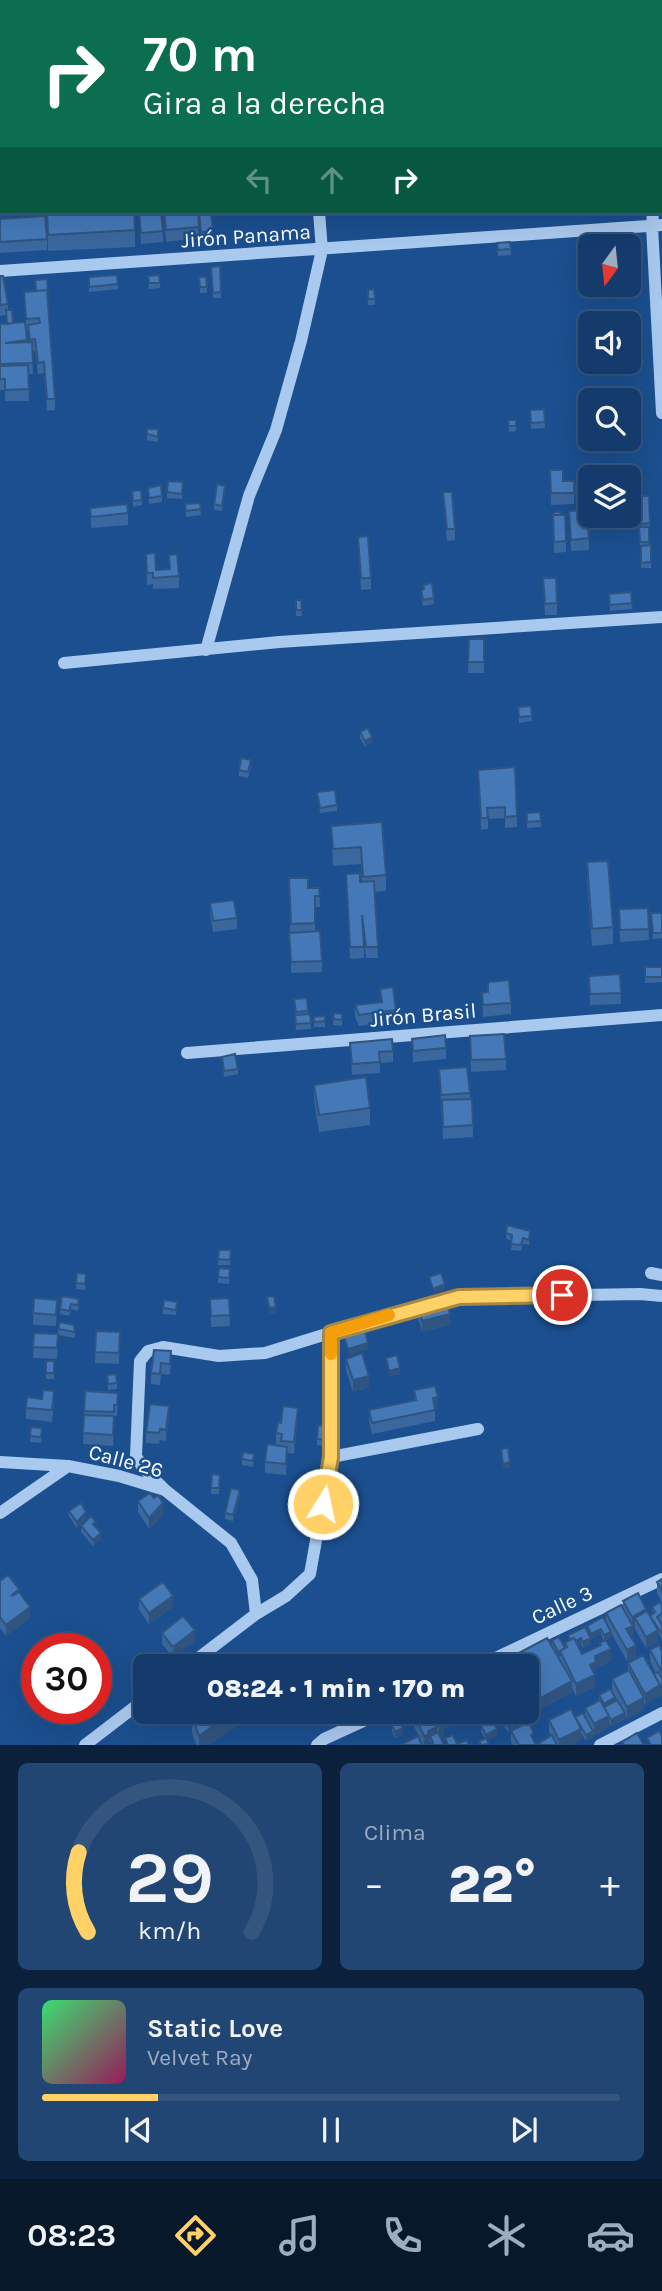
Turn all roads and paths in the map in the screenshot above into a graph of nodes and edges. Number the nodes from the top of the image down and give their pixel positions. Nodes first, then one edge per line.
1 (319, 214) edge
2 (657, 225) edge
3 (322, 250) junction
4 (0, 271) edge
5 (662, 412) edge
6 (662, 617) edge
7 (206, 650) junction
8 (64, 663) dead end
9 (662, 1014) edge
10 (187, 1053) dead end
11 (662, 1296) edge
12 (331, 1333) junction
13 (478, 1429) dead end
14 (331, 1457) junction
15 (0, 1462) edge
16 (68, 1466) junction
17 (166, 1490) junction
18 (0, 1513) edge
19 (662, 1579) edge
20 (256, 1614) junction
21 (204, 1654) edge
22 (503, 1654) edge
23 (133, 1708) edge
24 (662, 1713) edge
25 (359, 1724) edge
26 (85, 1745) edge
27 (317, 1745) edge
28 (600, 1745) edge

1 - 3 street
2 - 3 street, Jirón Panama
2 - 5 street
3 - 4 street, Jirón Panama
3 - 7 street
6 - 7 street
7 - 8 street
9 - 10 street, Jirón Brasil
11 - 12 street
12 - 14 street
12 - 17 street
13 - 14 street
14 - 20 street
15 - 16 street, Calle 26
16 - 17 street, Calle 26
16 - 18 street
17 - 20 street, Calle 26
19 - 22 street, Calle 3
20 - 21 street
23 - 26 street
24 - 28 street
25 - 27 street

